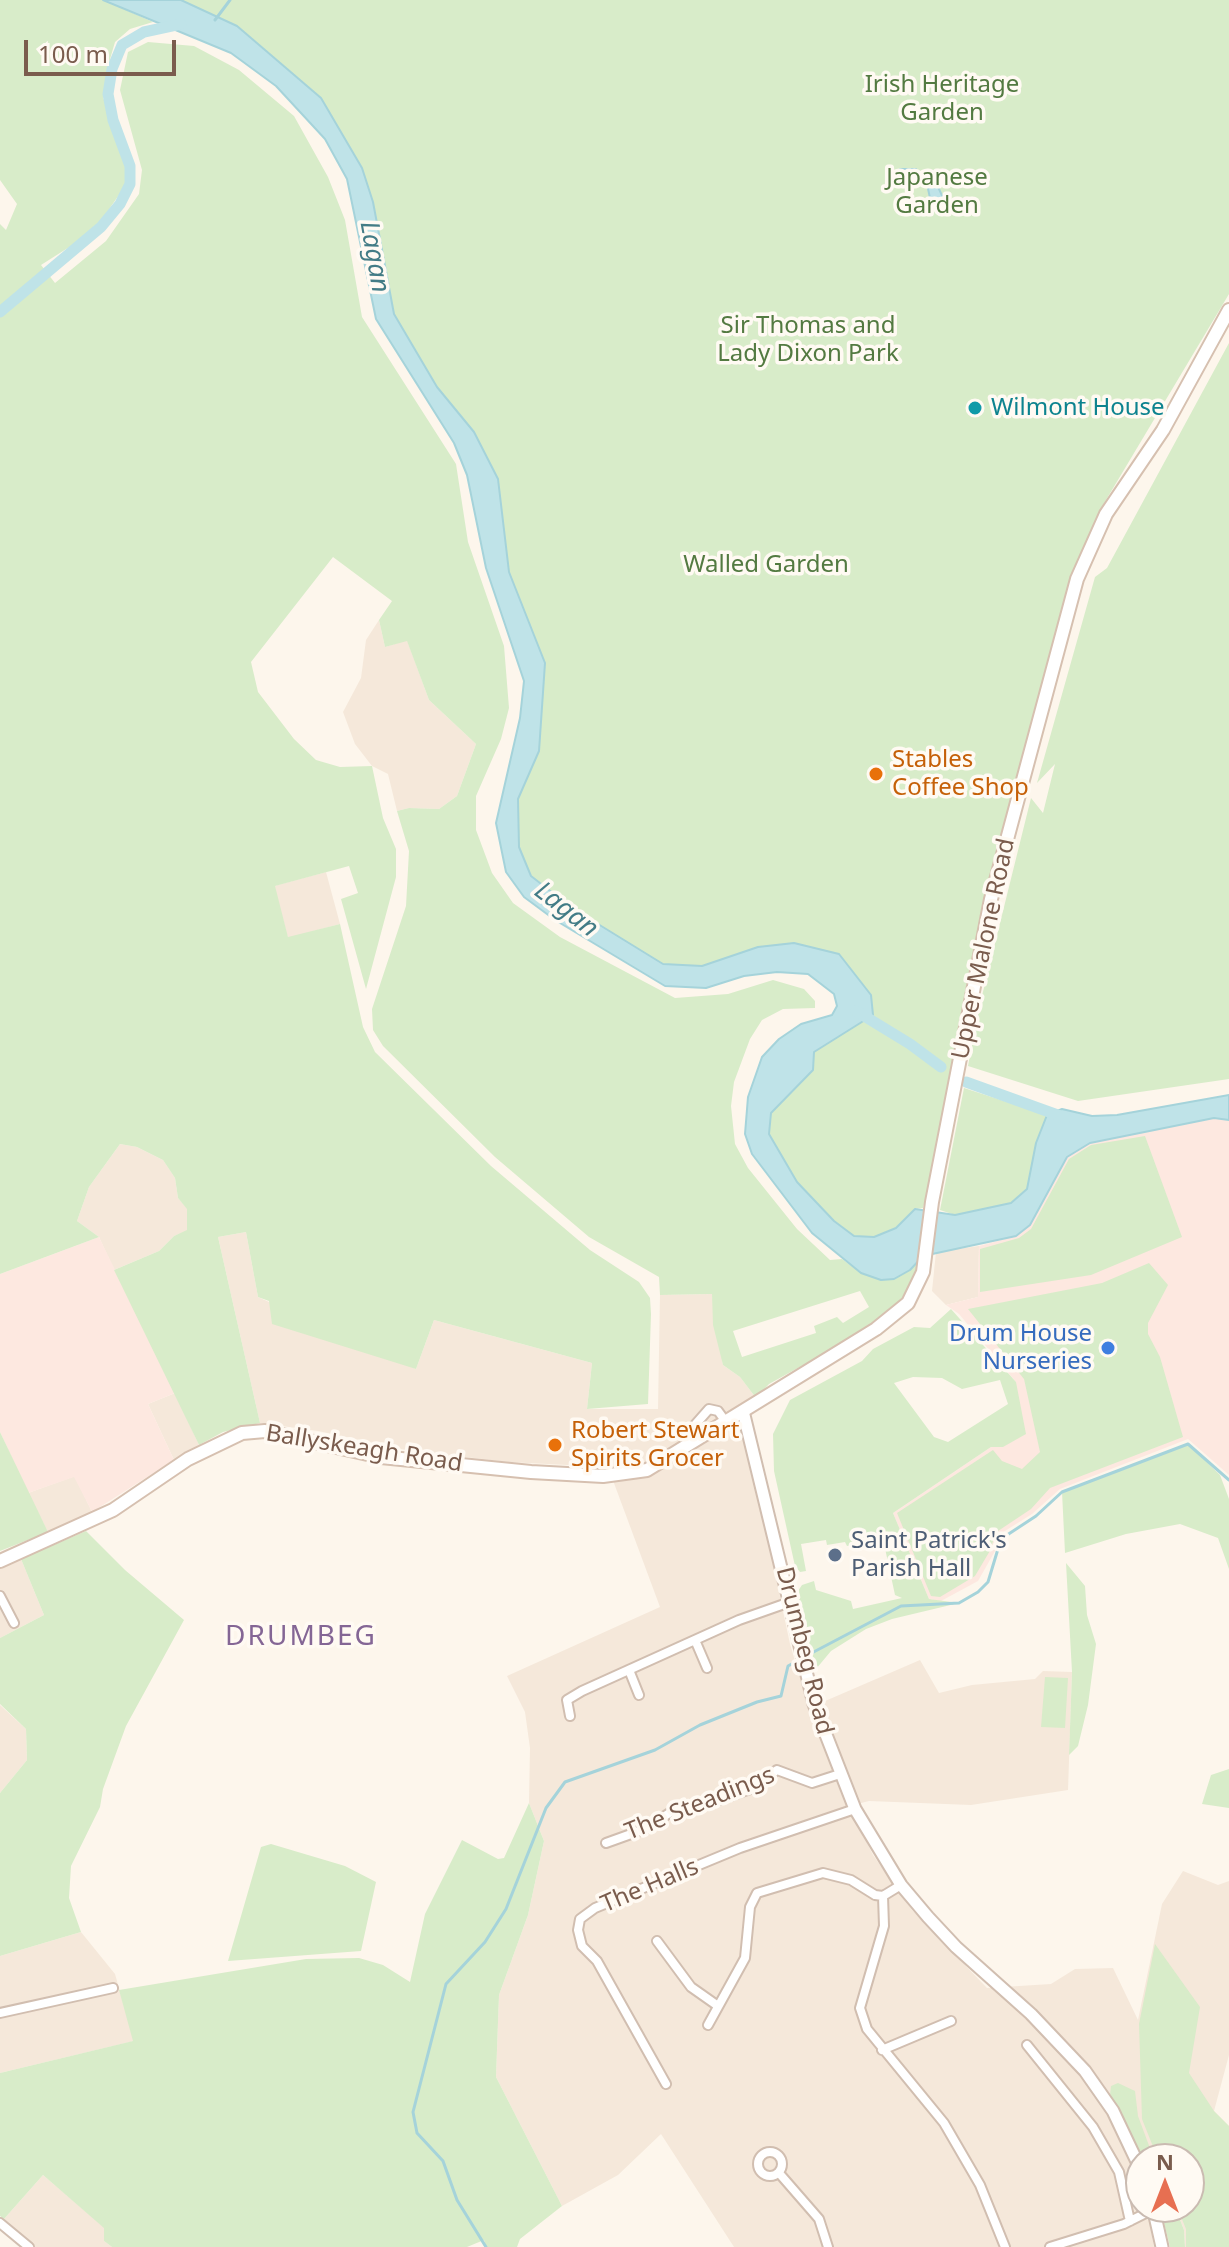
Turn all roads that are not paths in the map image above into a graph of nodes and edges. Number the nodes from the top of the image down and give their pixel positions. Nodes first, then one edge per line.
1 (1229, 310) edge
2 (743, 1411) junction
3 (726, 1422) junction
4 (694, 1426) dead end
5 (0, 1561) edge
6 (0, 1596) edge
7 (790, 1602) junction
8 (14, 1623) dead end
9 (695, 1640) junction
10 (707, 1668) dead end
11 (629, 1670) junction
12 (639, 1695) dead end
13 (570, 1716) dead end
14 (840, 1774) junction
15 (855, 1809) junction
16 (606, 1843) dead end
17 (901, 1885) junction
18 (883, 1896) junction
19 (657, 1941) dead end
20 (113, 1988) dead end
21 (718, 2006) junction
22 (0, 2013) edge
23 (951, 2021) dead end
24 (708, 2025) dead end
25 (1027, 2045) dead end
26 (882, 2050) junction
27 (666, 2084) dead end
28 (1128, 2143) edge
29 (779, 2173) dead end
30 (1125, 2199) edge
31 (0, 2223) edge
32 (1125, 2223) edge
33 (1157, 2223) edge
34 (29, 2247) edge
35 (828, 2247) edge
36 (1005, 2247) edge
37 (1050, 2247) edge
38 (1162, 2247) edge

1 - 2 main road, Upper Malone Road
2 - 3 main road, Ballyskeagh Road
2 - 7 street, Drumbeg Road
3 - 4 street
3 - 5 main road, Ballyskeagh Road
6 - 8 street
7 - 9 street
7 - 14 street, Drumbeg Road
9 - 10 street
9 - 11 street
11 - 12 street
11 - 13 street
14 - 15 street, Drumbeg Road
14 - 16 street, The Steadings
15 - 17 street, Drumbeg Road
15 - 27 street, The Halls
17 - 18 street
17 - 28 street, Drumbeg Road
18 - 21 street
18 - 26 street
19 - 21 street
20 - 22 street
21 - 24 street
23 - 26 street
25 - 30 street
26 - 36 street
29 - 35 street
31 - 34 street
32 - 37 street
33 - 38 street

